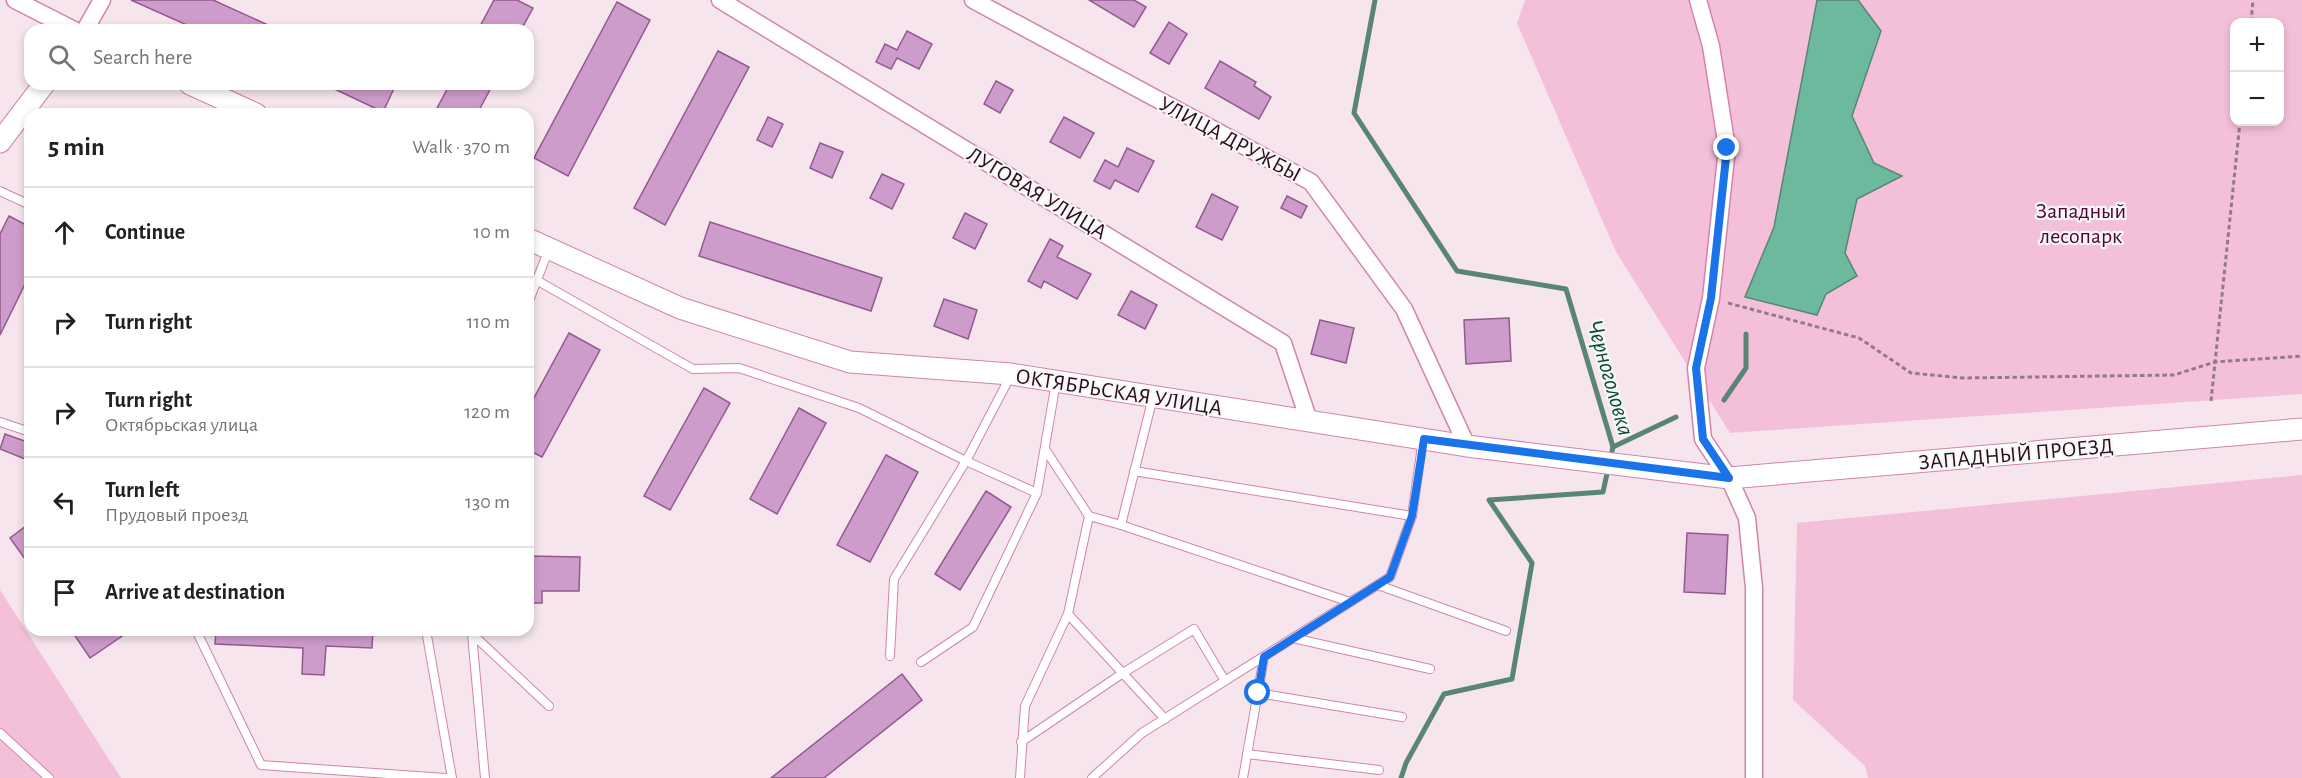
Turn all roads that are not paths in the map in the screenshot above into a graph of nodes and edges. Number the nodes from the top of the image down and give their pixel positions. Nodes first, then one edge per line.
1 (15, 0) edge
2 (102, 0) edge
3 (720, 0) edge
4 (973, 0) edge
5 (1698, 0) edge
6 (62, 24) edge
7 (88, 24) edge
8 (39, 90) edge
9 (203, 90) edge
10 (26, 108) edge
11 (243, 108) edge
12 (24, 110) edge
13 (0, 142) edge
14 (0, 190) edge
15 (24, 202) edge
16 (534, 242) edge
17 (549, 248) junction
18 (538, 280) junction
19 (534, 289) edge
20 (1011, 374) junction
21 (1056, 381) junction
22 (1153, 396) junction
23 (1309, 421) junction
24 (0, 423) edge
25 (2302, 429) edge
26 (24, 430) edge
27 (1424, 439) junction
28 (1467, 446) junction
29 (1045, 449) junction
30 (966, 461) junction
31 (1134, 471) junction
32 (1729, 478) junction
33 (1037, 493) junction
34 (1089, 516) junction
35 (1412, 516) junction
36 (1121, 525) junction
37 (1378, 585) junction
38 (1350, 602) junction
39 (1068, 614) junction
40 (1506, 631) dead end
41 (199, 636) edge
42 (427, 636) edge
43 (470, 636) edge
44 (474, 636) edge
45 (1293, 638) junction
46 (890, 656) dead end
47 (1264, 657) junction
48 (921, 662) dead end
49 (1430, 669) dead end
50 (1123, 673) junction
51 (1225, 681) junction
52 (1258, 693) junction
53 (549, 706) dead end
54 (1402, 717) dead end
55 (1165, 719) junction
56 (0, 733) edge
57 (1021, 741) junction
58 (1247, 754) junction
59 (1379, 770) dead end
60 (49, 778) edge
61 (445, 778) edge
62 (452, 778) edge
63 (484, 778) edge
64 (1020, 778) edge
65 (1092, 778) edge
66 (1244, 778) edge
67 (1754, 778) edge

1 - 6 street
2 - 7 street
3 - 23 street, ЛУГОВАЯ УЛИЦА
4 - 28 street, УЛИЦА ДРУЖБЫ
5 - 32 street
8 - 10 street
9 - 11 street
12 - 13 street
14 - 15 lane
16 - 17 street, ОКТЯБРЬСКАЯ УЛИЦА
17 - 18 lane
17 - 20 street, ОКТЯБРЬСКАЯ УЛИЦА
18 - 19 lane
18 - 30 lane
20 - 21 street, ОКТЯБРЬСКАЯ УЛИЦА
20 - 30 lane
21 - 22 street, ОКТЯБРЬСКАЯ УЛИЦА
21 - 29 lane
22 - 23 street, ОКТЯБРЬСКАЯ УЛИЦА
22 - 31 lane
23 - 27 street, ОКТЯБРЬСКАЯ УЛИЦА
24 - 26 lane
25 - 32 street, ЗАПАДНЫЙ ПРОЕЗД
27 - 28 street, ОКТЯБРЬСКАЯ УЛИЦА
27 - 35 lane
28 - 32 street, ОКТЯБРЬСКАЯ УЛИЦА
29 - 33 lane
29 - 34 lane
30 - 33 lane
30 - 46 lane
31 - 35 lane
31 - 36 lane
32 - 67 street
33 - 48 lane
34 - 36 lane
34 - 39 lane
35 - 37 lane
36 - 38 lane
37 - 38 lane
37 - 40 lane
38 - 45 lane
39 - 50 lane
39 - 57 lane
41 - 61 lane
42 - 62 lane
43 - 63 lane
44 - 53 lane
45 - 47 lane
45 - 49 lane
47 - 51 lane
47 - 52 lane
50 - 51 lane
50 - 55 lane
50 - 57 lane
51 - 55 lane
52 - 54 lane
52 - 58 lane
55 - 65 lane
56 - 60 lane
57 - 64 lane
58 - 59 lane
58 - 66 lane

